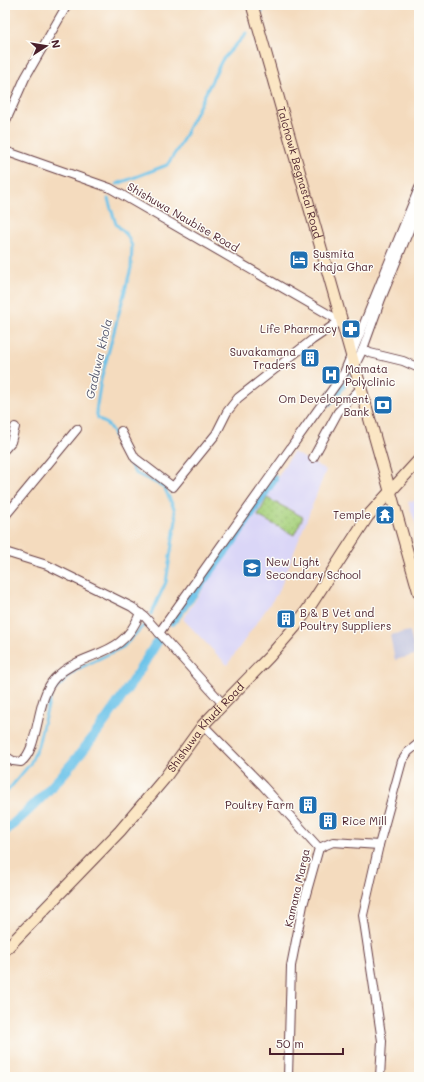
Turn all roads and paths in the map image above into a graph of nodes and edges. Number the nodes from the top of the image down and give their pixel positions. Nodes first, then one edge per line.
1 (67, 5) edge
2 (252, 5) edge
3 (5, 123) edge
4 (5, 151) edge
5 (419, 188) edge
6 (419, 206) edge
7 (340, 321) junction
8 (363, 349) junction
9 (352, 364) junction
10 (419, 368) edge
11 (360, 389) junction
12 (15, 427) dead end
13 (77, 429) dead end
14 (121, 430) dead end
15 (5, 449) edge
16 (313, 458) dead end
17 (419, 460) edge
18 (390, 492) junction
19 (5, 516) edge
20 (5, 552) edge
21 (419, 593) edge
22 (140, 613) junction
23 (159, 633) junction
24 (223, 704) junction
25 (203, 725) junction
26 (419, 743) edge
27 (5, 756) edge
28 (379, 845) junction
29 (319, 848) junction
30 (5, 950) edge
31 (288, 1077) edge
32 (380, 1077) edge

1 - 3 street
2 - 7 main road, Talchowk Begnastal Road
4 - 7 street, Shishuwa Naubise Road
5 - 9 street
6 - 8 street
7 - 9 main road, Talchowk Begnastal Road
7 - 14 street
8 - 9 street
8 - 10 street
9 - 11 main road, Talchowk Begnastal Road
9 - 23 street
11 - 16 street
11 - 18 main road, Talchowk Begnastal Road
12 - 15 street
13 - 19 street
17 - 18 main road, Shishuwa Khudi Road
18 - 21 main road, Talchowk Begnastal Road
18 - 24 main road, Shishuwa Khudi Road
20 - 22 street
22 - 23 street
22 - 27 street
23 - 24 street
24 - 25 main road, Shishuwa Khudi Road
25 - 29 street, Kamana Marga
25 - 30 main road, Shishuwa Khudi Road
26 - 28 street
28 - 29 street
28 - 32 street
29 - 31 street, Kamana Marga

